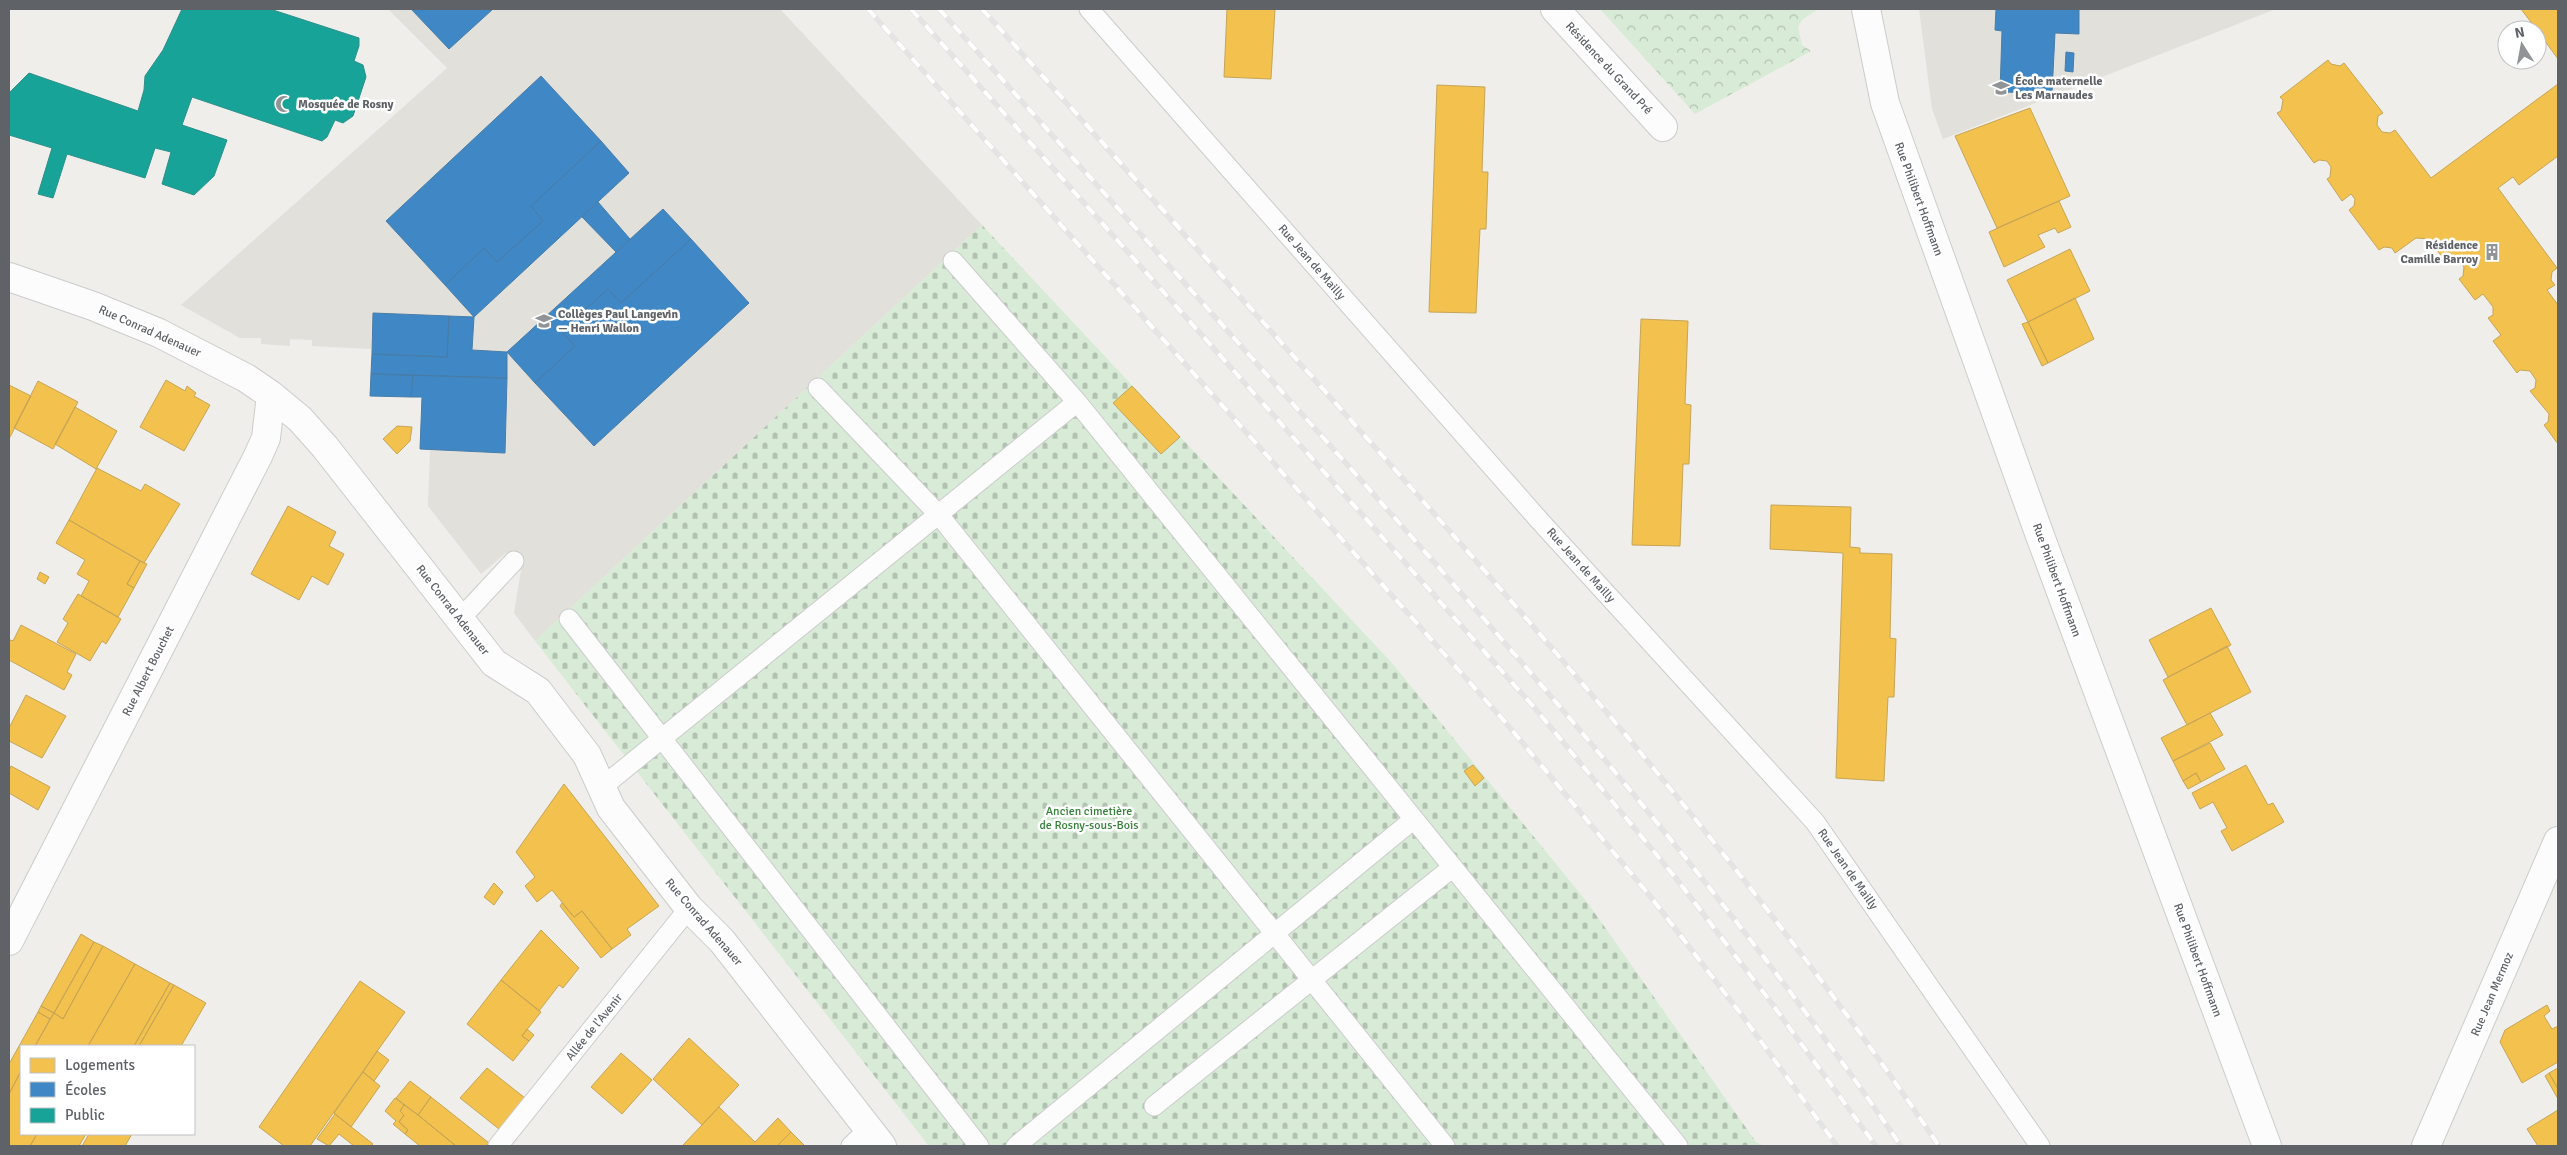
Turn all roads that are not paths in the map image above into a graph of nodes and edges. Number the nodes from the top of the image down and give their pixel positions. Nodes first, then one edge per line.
1 (1090, 9) edge
2 (1555, 9) edge
3 (1866, 9) edge
4 (1663, 126) dead end
5 (953, 261) dead end
6 (9, 277) edge
7 (818, 388) dead end
8 (272, 395) junction
9 (1077, 402) junction
10 (939, 515) junction
11 (514, 562) dead end
12 (460, 619) junction
13 (569, 619) dead end
14 (663, 739) junction
15 (602, 788) junction
16 (1414, 819) junction
17 (2558, 841) edge
18 (1452, 867) junction
19 (689, 908) junction
20 (1275, 934) junction
21 (9, 942) edge
22 (1312, 981) junction
23 (1154, 1106) dead end
24 (867, 1140) edge
25 (498, 1146) edge
26 (979, 1146) edge
27 (1016, 1146) edge
28 (1445, 1146) edge
29 (1678, 1146) edge
30 (2040, 1146) edge
31 (2267, 1146) edge
32 (2426, 1146) edge

1 - 30 lane, Rue Jean de Mailly
2 - 4 street, Résidence du Grand Pré
3 - 31 street, Rue Philibert Hoffmann
5 - 9 lane
6 - 8 street, Rue Conrad Adenauer
7 - 10 lane
8 - 12 street, Rue Conrad Adenauer
8 - 21 street, Rue Albert Bouchet
9 - 10 lane
9 - 16 lane
10 - 14 lane
10 - 20 lane
11 - 12 lane
12 - 15 street, Rue Conrad Adenauer
13 - 14 lane
14 - 15 lane
14 - 26 lane
15 - 19 street, Rue Conrad Adenauer
16 - 18 lane
16 - 20 lane
17 - 32 street, Rue Jean Mermoz
18 - 22 lane
18 - 29 lane
19 - 24 street, Rue Conrad Adenauer
19 - 25 lane, Allée de l'Avenir
20 - 22 lane
20 - 27 lane
22 - 23 lane
22 - 28 lane

